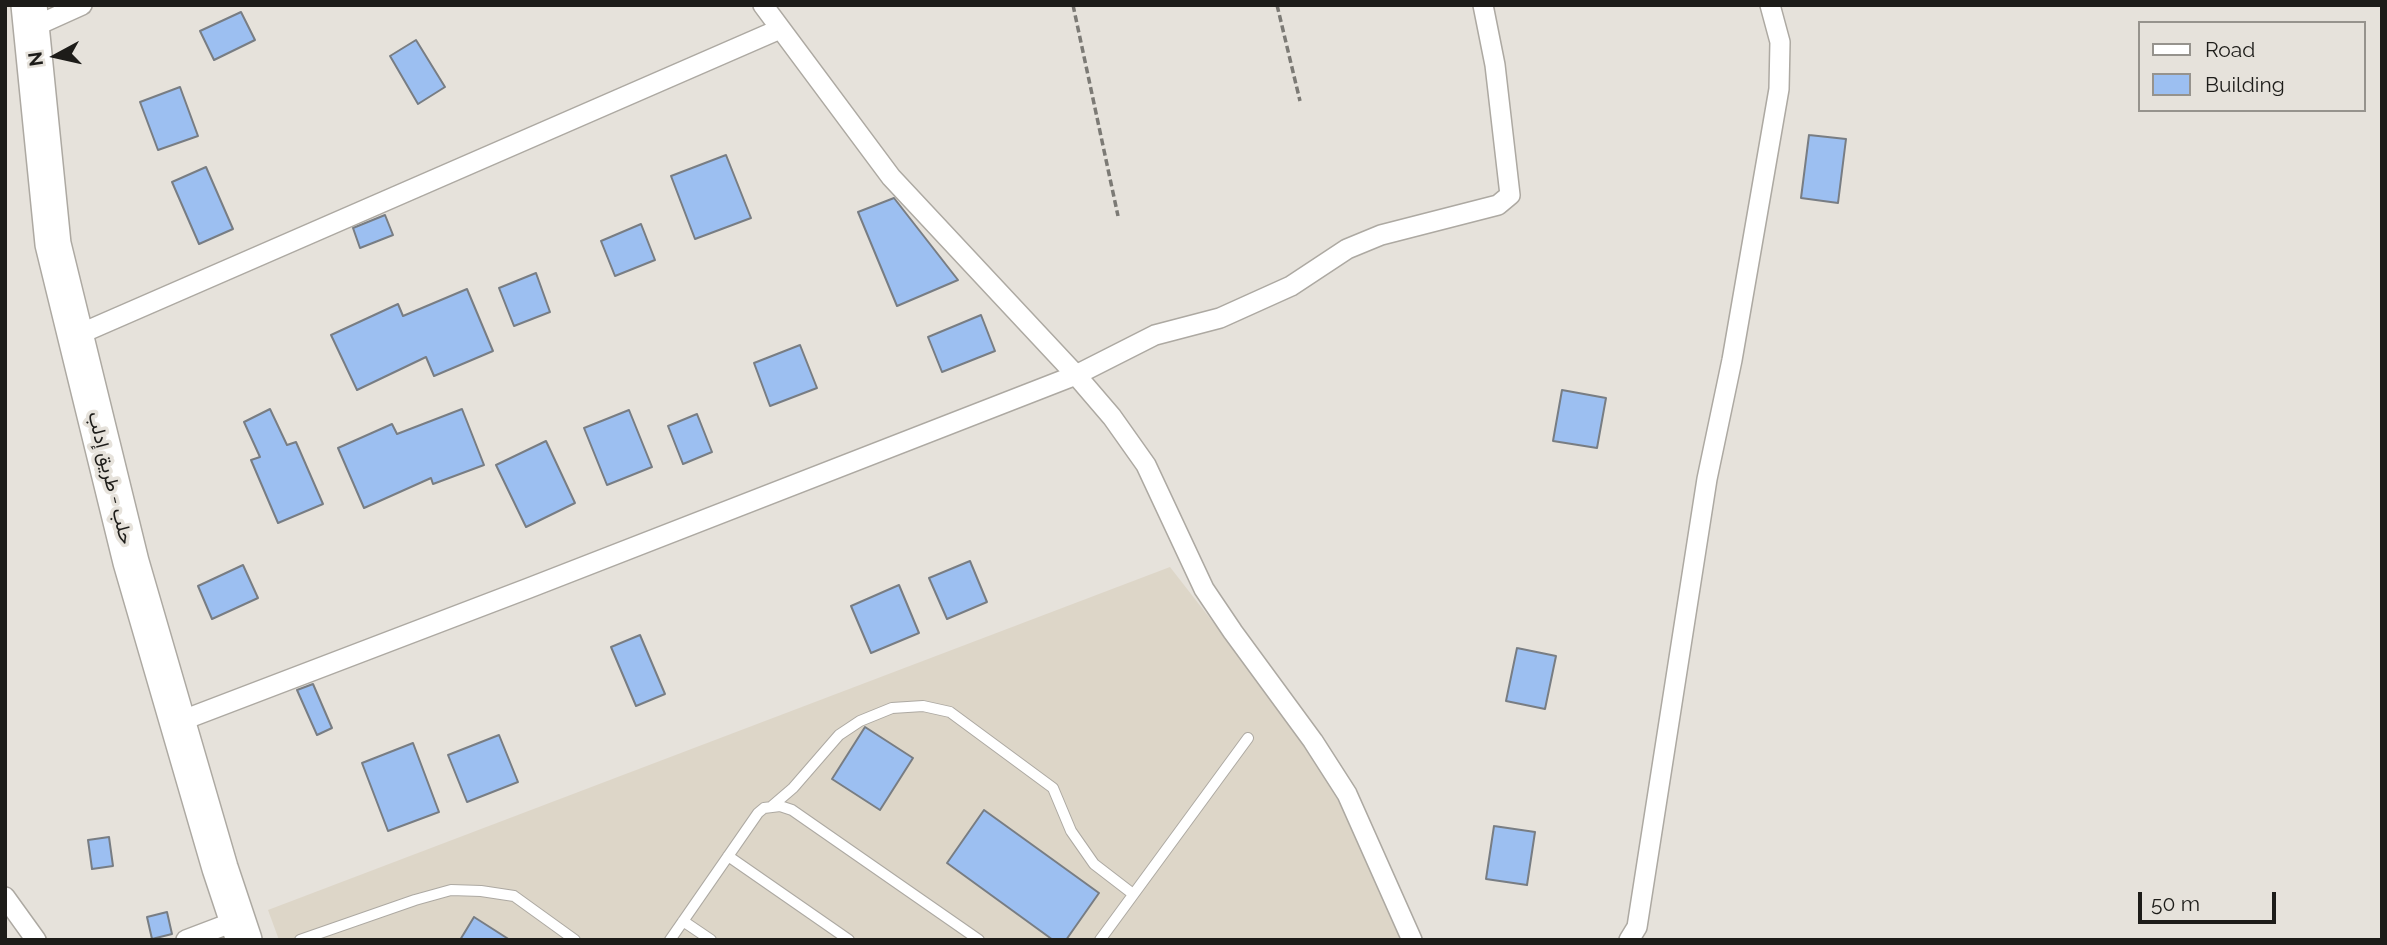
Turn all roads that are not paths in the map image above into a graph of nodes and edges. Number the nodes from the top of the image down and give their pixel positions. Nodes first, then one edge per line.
1 (82, 5) edge
2 (763, 5) edge
3 (1483, 5) edge
4 (1770, 5) edge
5 (30, 16) edge
6 (780, 29) junction
7 (75, 336) junction
8 (1076, 374) junction
9 (178, 722) junction
10 (1248, 738) dead end
11 (772, 806) junction
12 (728, 856) junction
13 (1133, 894) junction
14 (5, 897) edge
15 (683, 921) junction
16 (240, 930) edge
17 (36, 940) edge
18 (186, 940) edge
19 (300, 940) edge
20 (575, 940) edge
21 (670, 940) edge
22 (711, 940) edge
23 (849, 940) edge
24 (979, 940) edge
25 (1100, 940) edge
26 (1412, 940) edge
27 (1629, 940) edge

1 - 5 street
2 - 6 street
3 - 8 street
4 - 27 street
5 - 7 highway, حلب - طريق إدلب
6 - 7 street
6 - 8 street
7 - 9 highway, حلب - طريق إدلب
8 - 9 street
8 - 26 street
9 - 16 highway, حلب - طريق إدلب
10 - 13 lane
11 - 12 lane
11 - 13 lane
11 - 24 lane
12 - 15 lane
12 - 23 lane
13 - 25 lane
14 - 17 street
15 - 21 lane
15 - 22 lane
16 - 18 street
19 - 20 lane

